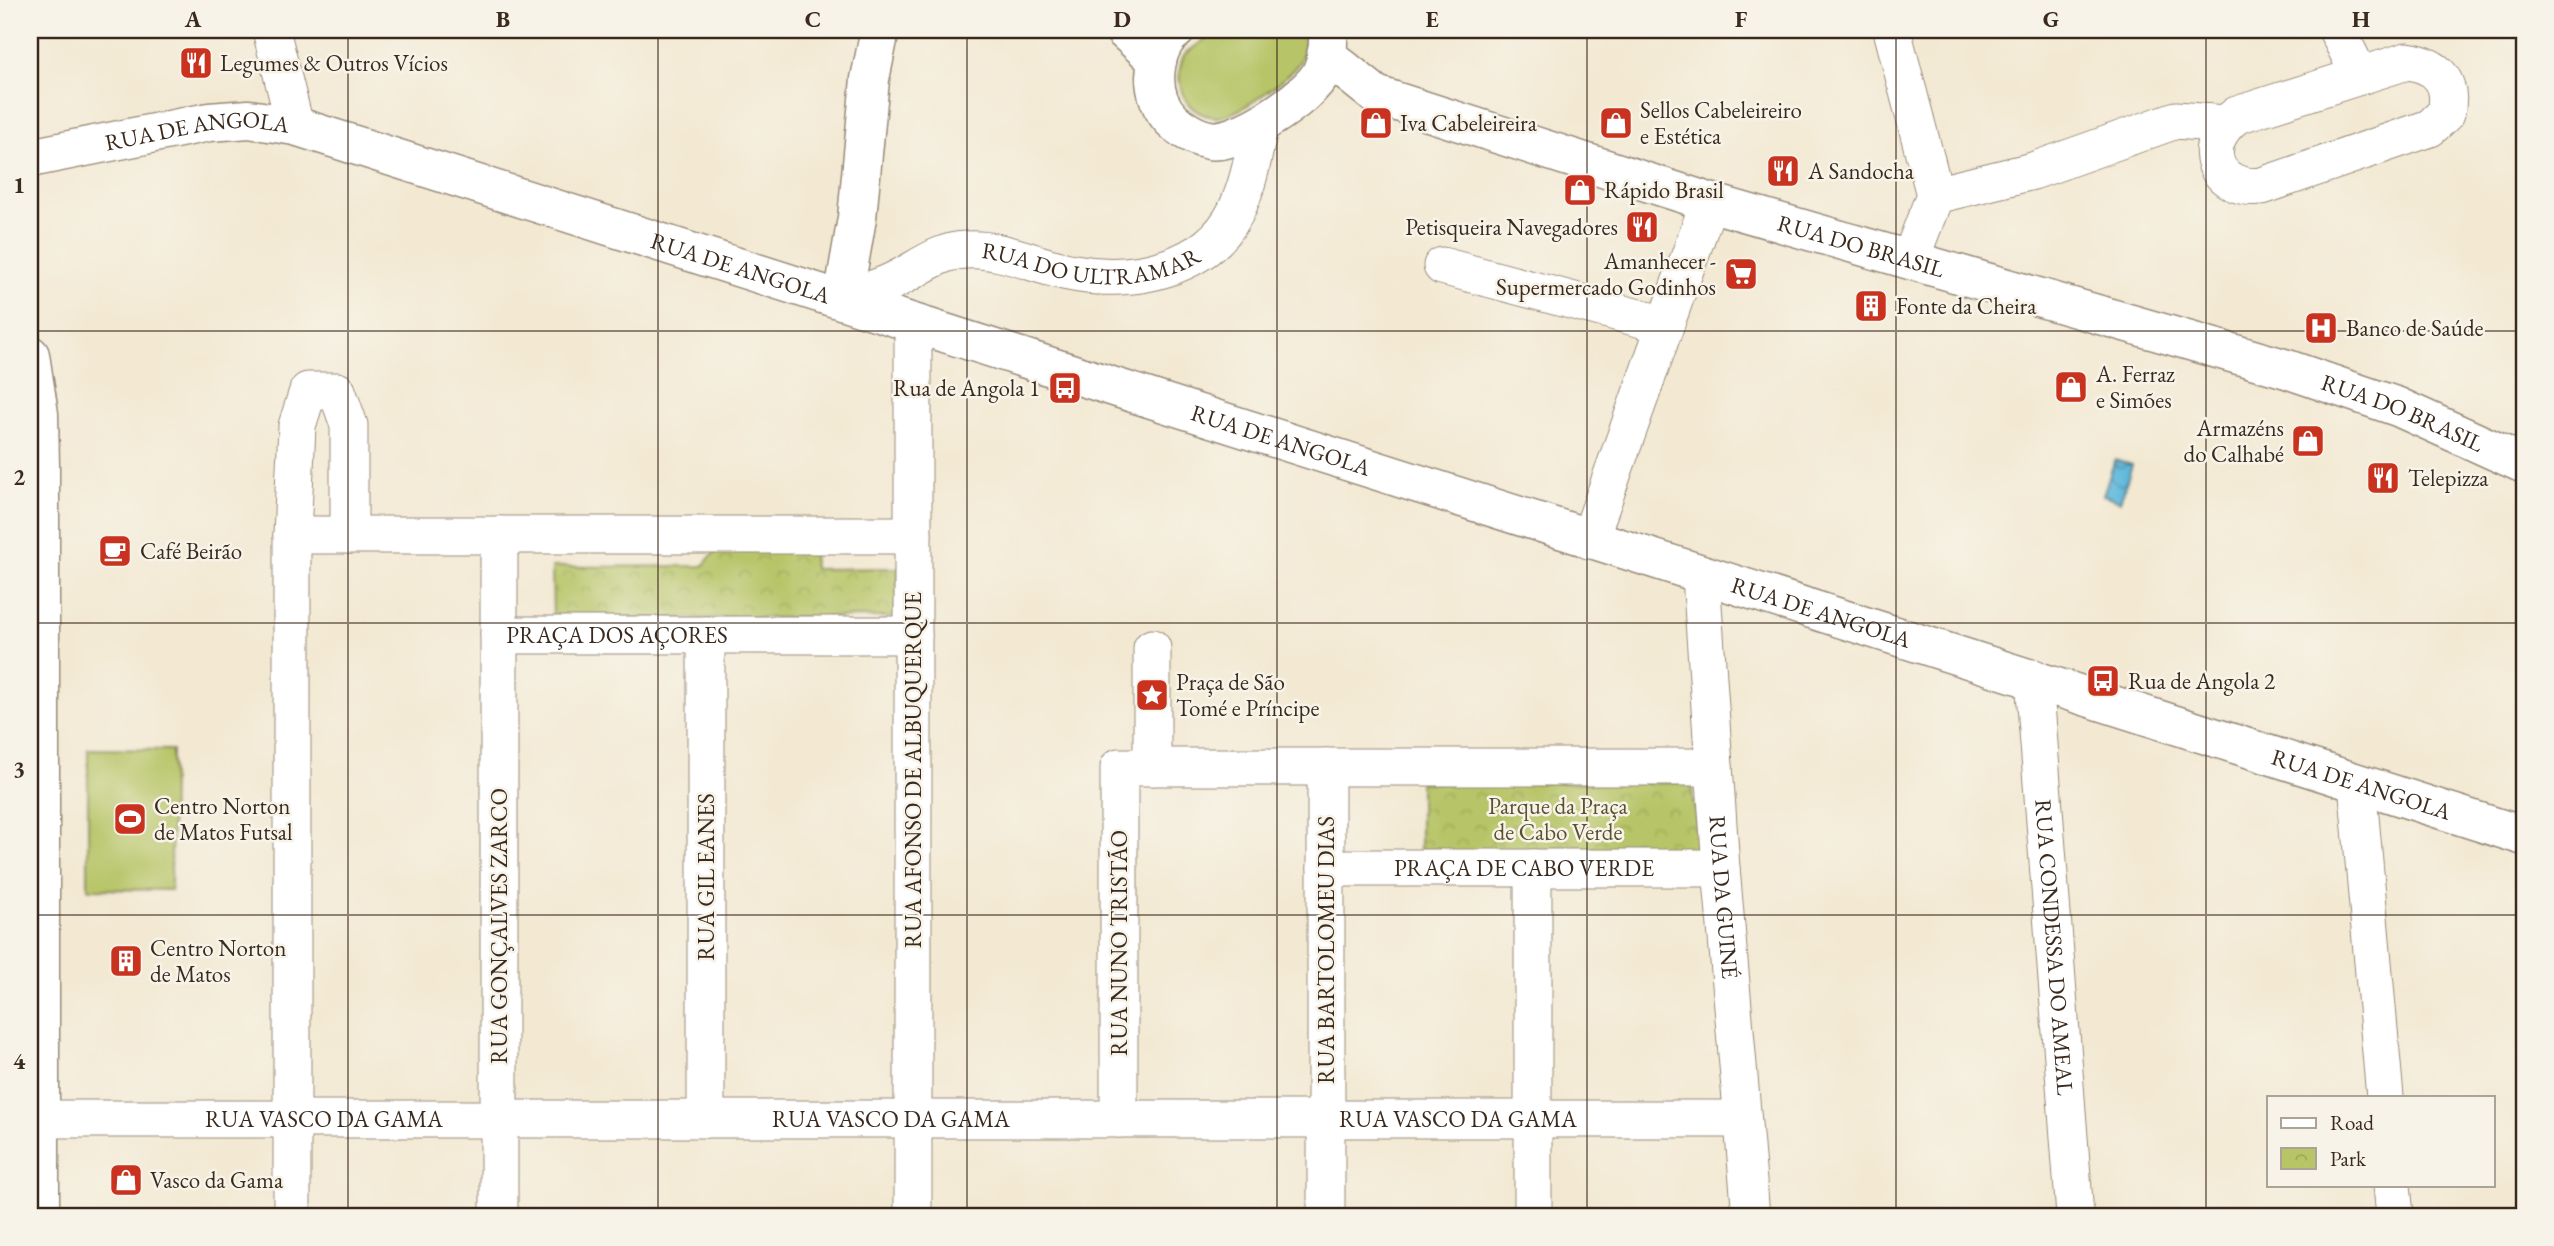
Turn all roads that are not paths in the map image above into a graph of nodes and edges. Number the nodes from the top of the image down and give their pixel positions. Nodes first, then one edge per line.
1 (271, 30) edge
2 (880, 30) edge
3 (1124, 30) edge
4 (1892, 30) edge
5 (2337, 30) edge
6 (1329, 38) edge
7 (1167, 45) edge
8 (2360, 76) junction
9 (1260, 124) junction
10 (2225, 124) junction
11 (295, 126) junction
12 (30, 158) edge
13 (1935, 195) junction
14 (1709, 202) junction
15 (1910, 260) junction
16 (1442, 266) dead end
17 (843, 299) junction
18 (913, 323) junction
19 (1665, 325) junction
20 (30, 355) edge
21 (2524, 464) edge
22 (35, 508) edge
23 (292, 535) junction
24 (349, 535) junction
25 (499, 535) junction
26 (913, 535) junction
27 (1589, 540) junction
28 (1701, 576) junction
29 (499, 635) junction
30 (706, 635) junction
31 (913, 635) junction
32 (1152, 649) dead end
33 (2034, 678) junction
34 (1136, 767) junction
35 (1326, 767) junction
36 (1714, 767) junction
37 (2357, 783) junction
38 (2524, 836) edge
39 (1326, 868) junction
40 (1533, 868) junction
41 (1721, 868) junction
42 (2385, 1096) edge
43 (35, 1119) edge
44 (292, 1119) junction
45 (499, 1119) junction
46 (706, 1119) junction
47 (913, 1119) junction
48 (1119, 1119) junction
49 (1326, 1119) junction
50 (1533, 1119) junction
51 (1741, 1119) junction
52 (2392, 1186) edge
53 (40, 1216) edge
54 (292, 1216) edge
55 (499, 1216) edge
56 (913, 1216) edge
57 (1326, 1216) edge
58 (1533, 1216) edge
59 (1751, 1216) edge
60 (2075, 1216) edge
61 (2395, 1216) edge

1 - 11 street
2 - 17 street
3 - 7 street, RUA DO BRASIL
4 - 13 street
5 - 8 street
6 - 9 street, RUA DO BRASIL
6 - 14 street, RUA DO BRASIL
7 - 9 street, RUA DO BRASIL
8 - 10 street
8 - 10 street
9 - 17 street, RUA DO ULTRAMAR
10 - 13 street
11 - 12 street, RUA DE ANGOLA
11 - 17 street, RUA DE ANGOLA
13 - 15 street
14 - 15 street, RUA DO BRASIL
14 - 19 street
15 - 21 street, RUA DO BRASIL
16 - 19 street
17 - 18 street, RUA DE ANGOLA
18 - 26 street, RUA AFONSO DE ALBUQUERQUE
18 - 27 street, RUA DE ANGOLA
19 - 27 street
20 - 22 street
22 - 43 street
23 - 24 street
23 - 24 street
23 - 44 street
24 - 25 street
25 - 26 street
25 - 29 street, PRAÇA DOS AÇORES
26 - 31 street, RUA AFONSO DE ALBUQUERQUE
27 - 28 street, RUA DE ANGOLA
28 - 33 street, RUA DE ANGOLA
28 - 36 street, RUA DA GUINÉ
29 - 30 street, PRAÇA DOS AÇORES
29 - 45 street, RUA GONÇALVES ZARCO
30 - 31 street, PRAÇA DOS AÇORES
30 - 46 street, RUA GIL EANES
31 - 47 street, RUA AFONSO DE ALBUQUERQUE
32 - 34 street
33 - 37 street, RUA DE ANGOLA
33 - 60 street, RUA CONDESSA DO AMEAL
34 - 35 street
34 - 48 street, RUA NUNO TRISTÃO
35 - 36 street
35 - 39 street, RUA BARTOLOMEU DIAS
36 - 41 street, RUA DA GUINÉ
37 - 38 street, RUA DE ANGOLA
37 - 42 street
39 - 40 street, PRAÇA DE CABO VERDE
39 - 49 street, RUA BARTOLOMEU DIAS
40 - 41 street, PRAÇA DE CABO VERDE
40 - 50 street
41 - 51 street, RUA DA GUINÉ
43 - 44 street, RUA VASCO DA GAMA
43 - 53 street
44 - 45 street, RUA VASCO DA GAMA
44 - 54 street
45 - 46 street, RUA VASCO DA GAMA
45 - 55 street, RUA GONÇALVES ZARCO
46 - 47 street, RUA VASCO DA GAMA
47 - 48 street, RUA VASCO DA GAMA
47 - 56 street, RUA AFONSO DE ALBUQUERQUE
48 - 49 street, RUA VASCO DA GAMA
49 - 50 street, RUA VASCO DA GAMA
49 - 57 street, RUA BARTOLOMEU DIAS
50 - 51 street, RUA VASCO DA GAMA
50 - 58 street
51 - 59 street, RUA DA GUINÉ
52 - 61 street

